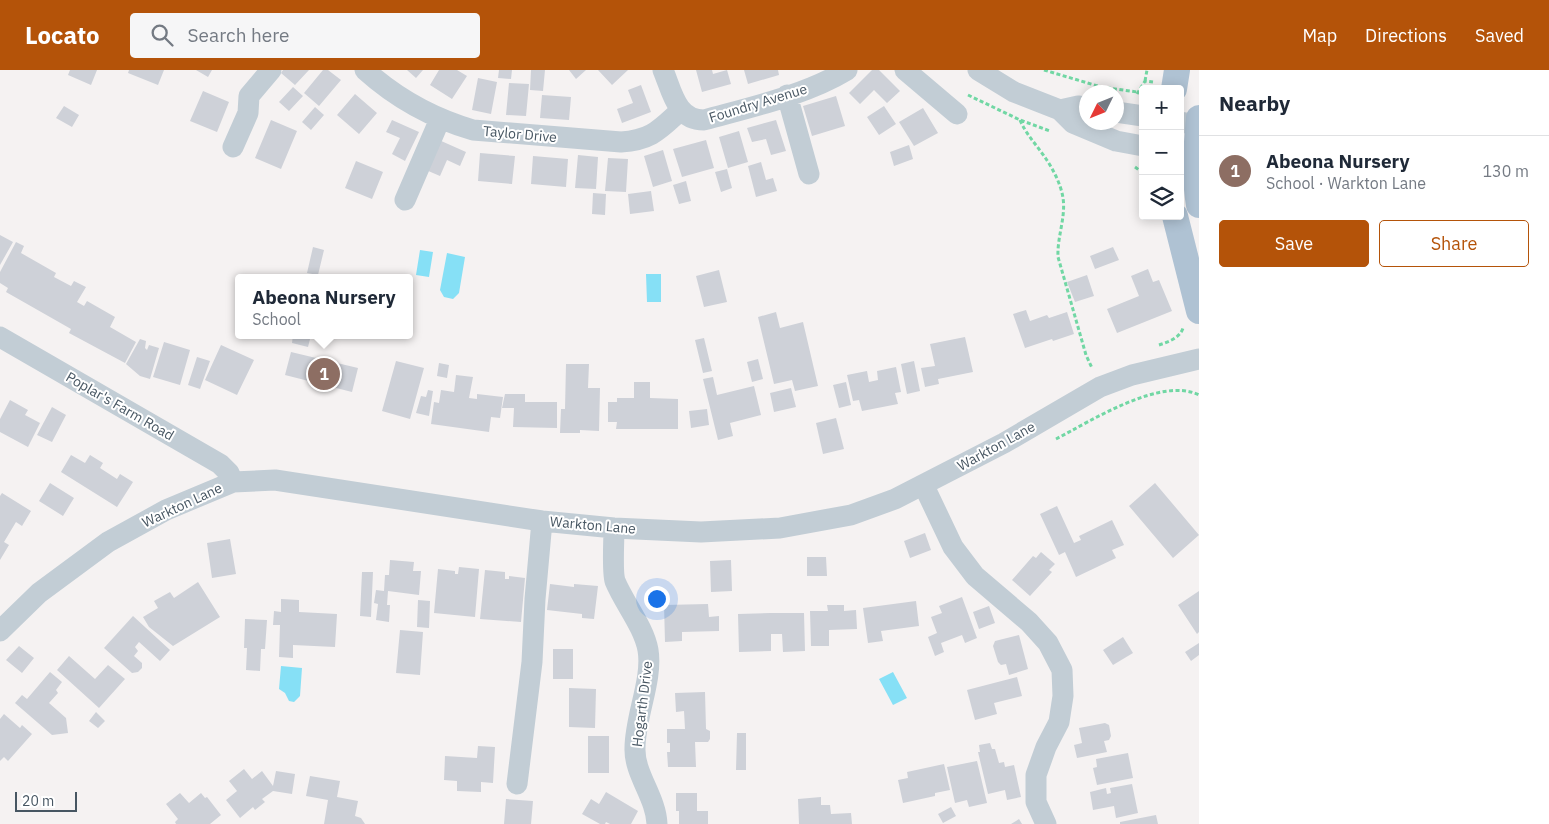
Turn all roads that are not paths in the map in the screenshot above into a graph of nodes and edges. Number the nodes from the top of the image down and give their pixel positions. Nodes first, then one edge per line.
1 (271, 70) edge
2 (365, 70) edge
3 (664, 70) edge
4 (847, 70) edge
5 (905, 70) edge
6 (978, 70) edge
7 (787, 95) junction
8 (1079, 106) edge
9 (1139, 107) edge
10 (682, 110) junction
11 (1060, 110) junction
12 (1124, 110) edge
13 (957, 114) dead end
14 (440, 119) junction
15 (1192, 122) edge
16 (1139, 145) edge
17 (233, 147) dead end
18 (1188, 152) edge
19 (809, 174) dead end
20 (405, 200) dead end
21 (1199, 205) edge
22 (1176, 220) edge
23 (1199, 311) edge
24 (0, 337) edge
25 (1199, 359) edge
26 (233, 482) junction
27 (924, 486) junction
28 (542, 521) junction
29 (614, 528) junction
30 (0, 631) edge
31 (517, 784) dead end
32 (657, 824) edge
33 (1046, 824) edge

1 - 17 street
2 - 14 street, Taylor Drive
3 - 10 street
4 - 7 street, Foundry Avenue
5 - 13 street
6 - 11 street
7 - 10 street, Foundry Avenue
7 - 19 street
8 - 11 street
9 - 12 street
10 - 14 street, Taylor Drive
11 - 16 street
14 - 20 street
15 - 18 main road
18 - 21 main road
22 - 23 main road
24 - 26 street, Poplar's Farm Road
25 - 27 street, Warkton Lane
26 - 28 street, Warkton Lane
26 - 30 street, Warkton Lane
27 - 29 street, Warkton Lane
27 - 33 street
28 - 29 street, Warkton Lane
28 - 31 street
29 - 32 street, Hogarth Drive

